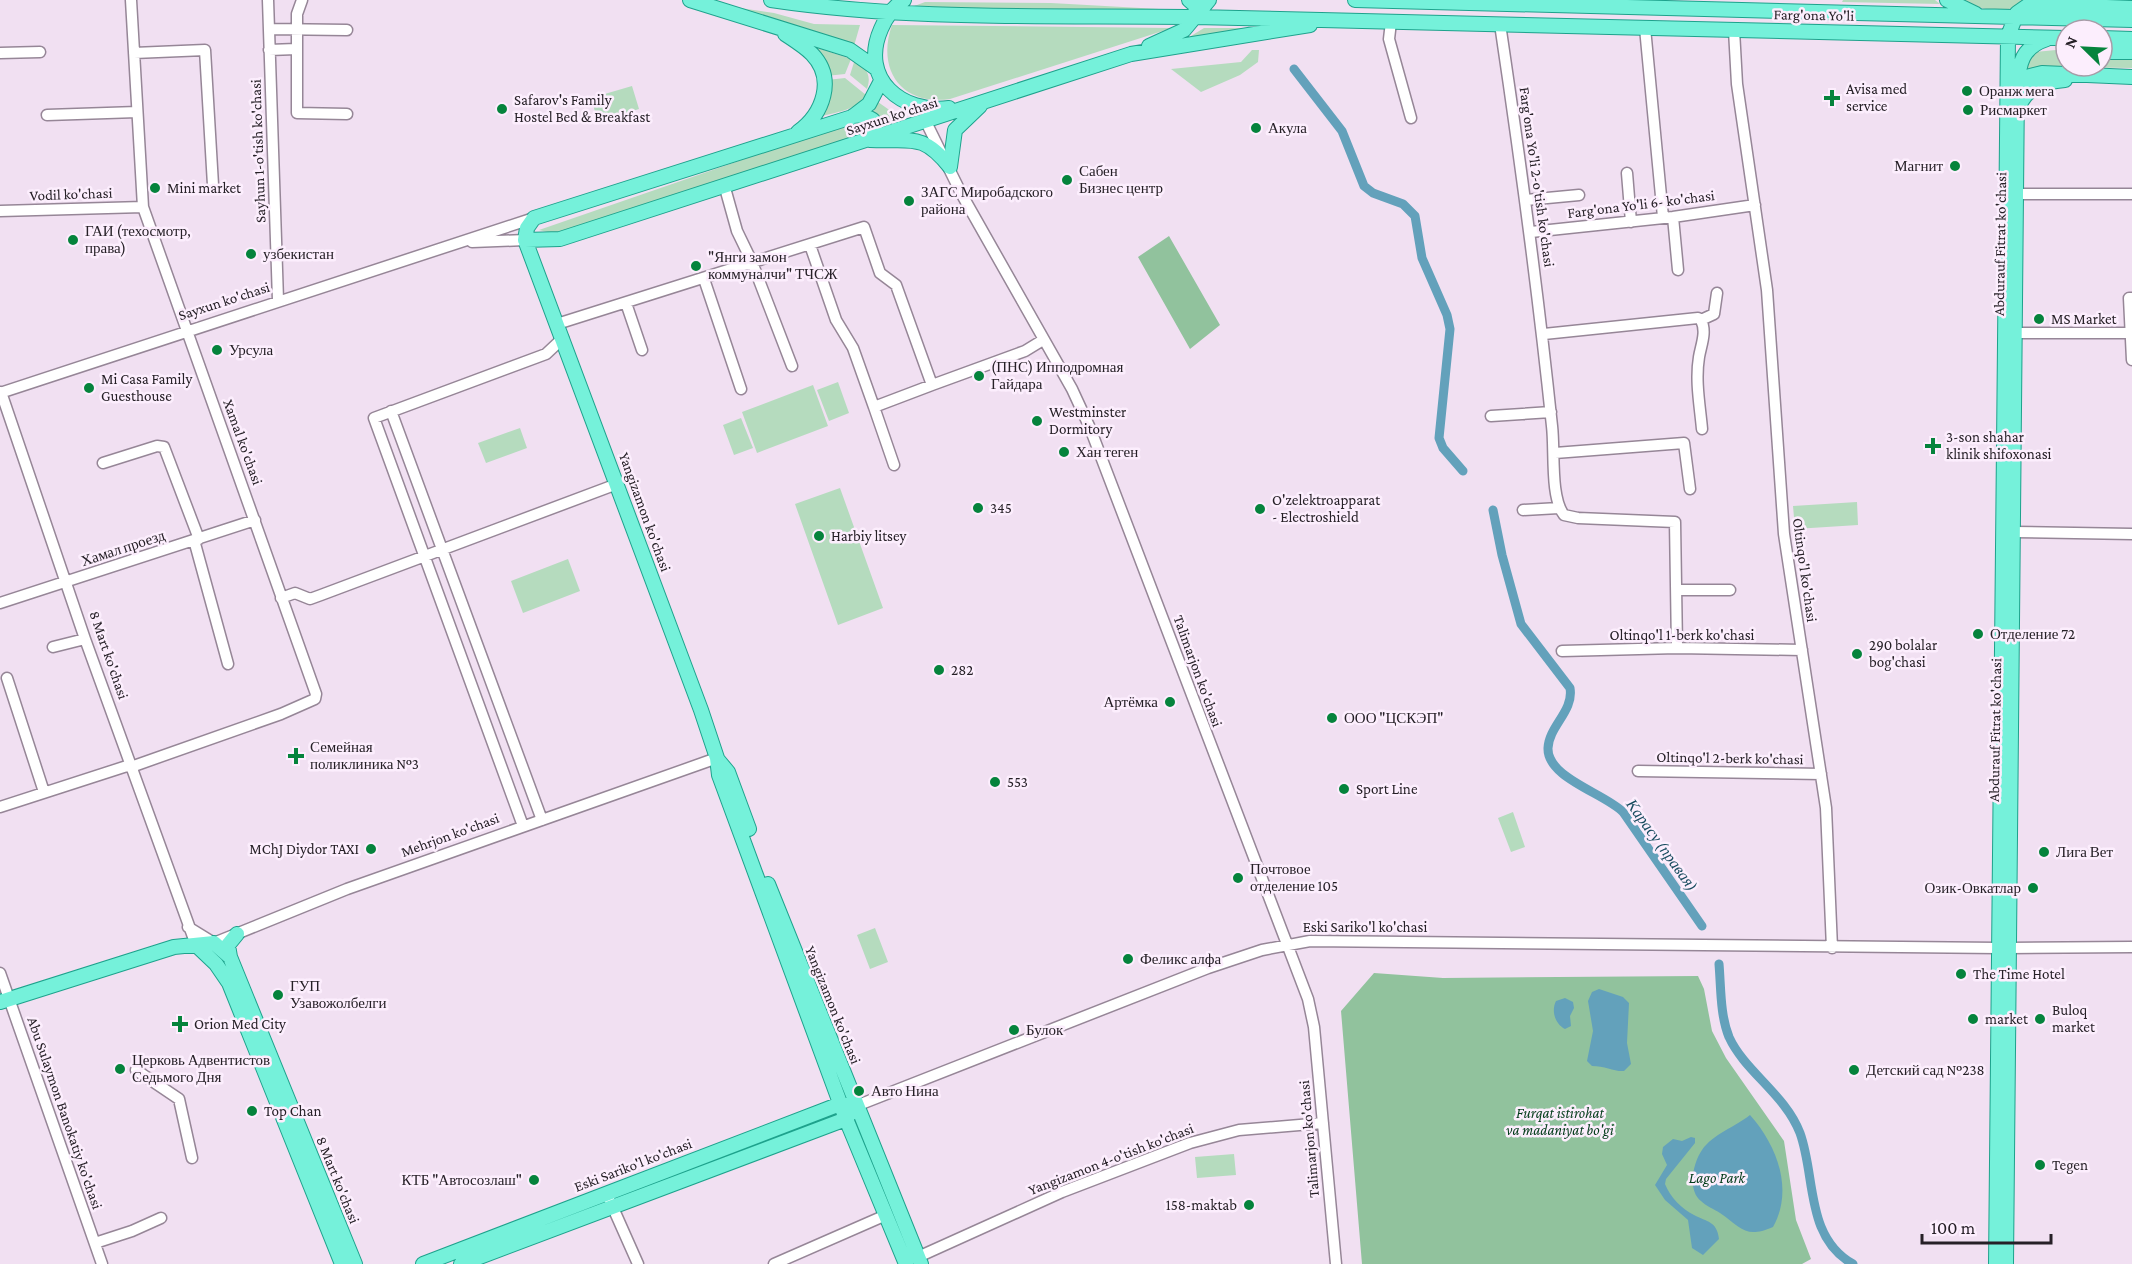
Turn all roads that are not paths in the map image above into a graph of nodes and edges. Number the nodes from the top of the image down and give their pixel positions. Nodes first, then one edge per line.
1 (131, 0) edge
2 (268, 0) edge
3 (302, 0) edge
4 (690, 0) edge
5 (771, 0) edge
6 (844, 0) edge
7 (904, 0) edge
8 (1189, 0) edge
9 (1209, 0) edge
10 (1355, 0) edge
11 (1838, 0) edge
12 (1947, 0) edge
13 (2060, 2) edge
14 (824, 8) junction
15 (2132, 8) edge
16 (1826, 12) junction
17 (889, 14) junction
18 (1981, 16) junction
19 (1195, 17) junction
20 (2015, 17) junction
21 (2132, 20) edge
22 (1335, 21) junction
23 (1391, 22) junction
24 (1500, 24) junction
25 (776, 28) junction
26 (1645, 28) junction
27 (269, 29) junction
28 (297, 29) junction
29 (347, 30) dead end
30 (1734, 30) junction
31 (2008, 36) junction
32 (2054, 38) edge
33 (2114, 38) edge
34 (2132, 39) edge
35 (2054, 40) edge
36 (296, 49) junction
37 (269, 50) junction
38 (40, 52) dead end
39 (2114, 52) edge
40 (2132, 52) edge
41 (0, 53) edge
42 (134, 53) junction
43 (1131, 54) junction
44 (879, 75) junction
45 (2132, 78) edge
46 (2017, 87) junction
47 (984, 102) junction
48 (910, 104) junction
49 (2012, 107) junction
50 (137, 112) junction
51 (347, 114) dead end
52 (46, 115) dead end
53 (852, 117) junction
54 (1411, 118) dead end
55 (927, 122) junction
56 (791, 137) junction
57 (870, 140) junction
58 (950, 167) junction
59 (1627, 173) dead end
60 (213, 185) dead end
61 (725, 188) junction
62 (2012, 194) junction
63 (2132, 194) edge
64 (1579, 195) dead end
65 (1526, 200) junction
66 (1755, 205) junction
67 (143, 207) junction
68 (0, 211) edge
69 (1668, 217) junction
70 (534, 218) junction
71 (1631, 222) junction
72 (1531, 232) junction
73 (560, 239) junction
74 (525, 240) junction
75 (460, 243) junction
76 (810, 245) junction
77 (752, 262) junction
78 (1678, 270) dead end
79 (539, 278) junction
80 (704, 279) junction
81 (1717, 293) dead end
82 (2132, 298) edge
83 (278, 300) junction
84 (626, 303) junction
85 (1701, 320) junction
86 (557, 324) junction
87 (186, 331) junction
88 (2130, 333) junction
89 (1544, 334) junction
90 (2010, 334) junction
91 (563, 338) junction
92 (1043, 340) junction
93 (642, 350) dead end
94 (2132, 360) edge
95 (792, 366) dead end
96 (932, 385) junction
97 (741, 389) dead end
98 (1, 392) edge
99 (874, 407) junction
100 (391, 411) junction
101 (1551, 412) junction
102 (1491, 416) dead end
103 (1702, 429) dead end
104 (1555, 453) junction
105 (103, 463) dead end
106 (894, 465) dead end
107 (617, 484) junction
108 (1690, 489) dead end
109 (1559, 508) junction
110 (1522, 510) dead end
111 (255, 520) junction
112 (2008, 532) junction
113 (2132, 534) edge
114 (196, 539) junction
115 (442, 550) junction
116 (424, 556) junction
117 (67, 582) junction
118 (1677, 590) junction
119 (1730, 590) dead end
120 (281, 598) junction
121 (0, 603) edge
122 (85, 639) junction
123 (53, 647) dead end
124 (1677, 648) junction
125 (1802, 650) junction
126 (1562, 651) dead end
127 (228, 664) dead end
128 (7, 678) dead end
129 (717, 758) junction
130 (130, 766) junction
131 (1638, 771) dead end
132 (1821, 774) junction
133 (44, 792) junction
134 (0, 807) edge
135 (542, 820) junction
136 (523, 826) junction
137 (188, 927) junction
138 (237, 934) junction
139 (214, 943) junction
140 (196, 945) junction
141 (1285, 945) junction
142 (174, 947) junction
143 (2132, 947) edge
144 (1832, 948) junction
145 (2004, 948) junction
146 (230, 957) junction
147 (0, 973) edge
148 (5, 1004) edge
149 (136, 1070) dead end
150 (840, 1104) junction
151 (856, 1106) junction
152 (846, 1119) junction
153 (1323, 1123) junction
154 (192, 1158) dead end
155 (606, 1192) junction
156 (612, 1206) junction
157 (886, 1215) junction
158 (160, 1218) dead end
159 (95, 1243) junction
160 (915, 1262) edge
161 (102, 1264) edge
162 (342, 1264) edge
163 (355, 1264) edge
164 (423, 1264) edge
165 (461, 1264) edge
166 (638, 1264) edge
167 (774, 1264) edge
168 (1336, 1264) edge
169 (1996, 1264) edge
170 (2006, 1264) edge

1 - 42 street, Xamal ko'chasi
2 - 27 street, Sayhun 1-o'tish ko'chasi
3 - 28 street
4 - 25 main road
5 - 14 main road, Farg'ona Yo'li
6 - 14 main road
7 - 17 main road
8 - 19 main road
9 - 19 main road
10 - 16 main road, Farg'ona Yo'li
11 - 16 main road
12 - 18 main road
13 - 15 main road
13 - 20 main road
14 - 17 main road, Farg'ona Yo'li
16 - 18 main road, Farg'ona Yo'li
17 - 19 main road, Farg'ona Yo'li
17 - 44 main road
18 - 20 main road, Farg'ona Yo'li
19 - 22 main road, Farg'ona Yo'li
19 - 43 main road
20 - 21 main road, Farg'ona Yo'li
20 - 31 main road, Abdurauf Fitrat ko'chasi
22 - 23 main road, Farg'ona Yo'li
22 - 43 main road, Sayxun ko'chasi
23 - 24 main road, Farg'ona Yo'li
23 - 54 street
24 - 26 main road, Farg'ona Yo'li
24 - 65 street, Farg'ona Yo'li 2-o'tish ko'chasi
25 - 44 main road
25 - 56 main road
26 - 30 main road, Farg'ona Yo'li
26 - 69 street
27 - 28 street
27 - 37 street, Sayhun 1-o'tish ko'chasi
28 - 29 street
28 - 36 street
30 - 31 main road, Farg'ona Yo'li
30 - 66 street, Oltinqo'l ko'chasi
31 - 32 main road, Farg'ona Yo'li
31 - 49 main road, Abdurauf Fitrat ko'chasi
33 - 34 main road
35 - 46 main road
36 - 37 street
36 - 51 street
37 - 83 street, Sayhun 1-o'tish ko'chasi
38 - 41 street
39 - 40 main road
42 - 50 street, Xamal ko'chasi
42 - 60 street
43 - 47 main road, Sayxun ko'chasi
44 - 48 main road
44 - 53 main road, Sayxun ko'chasi
45 - 46 main road
45 - 49 main road
46 - 49 main road
47 - 48 main road
47 - 55 main road, Sayxun ko'chasi
47 - 58 main road
48 - 55 main road
49 - 62 main road, Abdurauf Fitrat ko'chasi
50 - 52 street
50 - 67 street, Xamal ko'chasi
53 - 56 main road, Sayxun ko'chasi
53 - 57 main road
55 - 57 main road, Sayxun ko'chasi
55 - 58 street, Talimarjon ko'chasi
56 - 70 main road, Sayxun ko'chasi
57 - 58 main road
57 - 61 main road, Sayxun ko'chasi
58 - 92 street, Talimarjon ko'chasi
59 - 71 street
61 - 73 main road, Sayxun ko'chasi
61 - 77 street
62 - 63 street
62 - 90 main road, Abdurauf Fitrat ko'chasi
64 - 65 street
65 - 72 street, Farg'ona Yo'li 2-o'tish ko'chasi
66 - 69 street, Farg'ona Yo'li 6- ko'chasi
66 - 125 street, Oltinqo'l ko'chasi
67 - 68 street, Vodil ko'chasi
67 - 87 street, Xamal ko'chasi
69 - 71 street, Farg'ona Yo'li 6- ko'chasi
69 - 78 street
70 - 74 main road
70 - 75 street, Sayxun ko'chasi
71 - 72 street, Farg'ona Yo'li 6- ko'chasi
72 - 89 street, Farg'ona Yo'li 2-o'tish ko'chasi
73 - 74 main road, Sayxun ko'chasi
73 - 79 main road
74 - 75 street, Sayxun ko'chasi
74 - 79 main road, Yangizamon ko'chasi
75 - 83 street, Sayxun ko'chasi
76 - 77 street
76 - 96 street
76 - 99 street
77 - 80 street
77 - 95 street
79 - 86 main road, Yangizamon ko'chasi
80 - 84 street
80 - 97 street
81 - 85 street
82 - 88 street
83 - 87 street, Sayxun ko'chasi
84 - 86 street
84 - 93 street
85 - 89 street
85 - 103 street
86 - 91 main road, Yangizamon ko'chasi
87 - 98 street, Sayxun ko'chasi
87 - 111 street, Xamal ko'chasi
88 - 90 street
88 - 94 street
89 - 101 street, Farg'ona Yo'li 2-o'tish ko'chasi
90 - 112 main road, Abdurauf Fitrat ko'chasi
91 - 100 street
91 - 107 main road, Yangizamon ko'chasi
92 - 96 street
92 - 141 street, Talimarjon ko'chasi
96 - 99 street
98 - 117 street, 8 Mart ko'chasi
99 - 106 street
100 - 115 street
100 - 116 street
101 - 102 street
101 - 104 street, Farg'ona Yo'li 2-o'tish ko'chasi
104 - 108 street
104 - 109 street, Farg'ona Yo'li 2-o'tish ko'chasi
105 - 114 street
107 - 115 street
107 - 129 main road, Yangizamon ko'chasi
109 - 110 street
109 - 118 street
111 - 114 street, Хамал проезд
111 - 120 street, Xamal ko'chasi
112 - 113 street
112 - 145 main road, Abdurauf Fitrat ko'chasi
114 - 117 street, Хамал проезд
114 - 127 street
115 - 116 street
115 - 135 street
116 - 120 street
116 - 136 street
117 - 121 street, Хамал проезд
117 - 122 street, 8 Mart ko'chasi
118 - 119 street
118 - 124 street
120 - 130 street, Xamal ko'chasi
122 - 123 street
122 - 130 street, 8 Mart ko'chasi
124 - 125 street, Oltinqo'l 1-berk ko'chasi
124 - 126 street, Oltinqo'l 1-berk ko'chasi
125 - 132 street, Oltinqo'l ko'chasi
128 - 133 street
129 - 135 street, Mehrjon ko'chasi
129 - 150 main road, Yangizamon ko'chasi
129 - 151 main road, Yangizamon ko'chasi
130 - 133 street
130 - 137 street, 8 Mart ko'chasi
131 - 132 street, Oltinqo'l 2-berk ko'chasi
132 - 144 street, Oltinqo'l ko'chasi
133 - 134 street
135 - 136 street, Mehrjon ko'chasi
136 - 138 street, Mehrjon ko'chasi
137 - 139 street, 8 Mart ko'chasi
137 - 140 street, 8 Mart ko'chasi
137 - 142 street
138 - 139 street, Mehrjon ko'chasi
138 - 146 main road
139 - 140 main road, Mehrjon ko'chasi
139 - 146 main road, 8 Mart ko'chasi
140 - 142 main road, Mehrjon ko'chasi
140 - 148 main road, Mehrjon ko'chasi
140 - 162 main road, 8 Mart ko'chasi
141 - 144 street, Eski Sariko'l ko'chasi
141 - 151 street, Eski Sariko'l ko'chasi
141 - 153 street, Talimarjon ko'chasi
142 - 148 main road, Mehrjon ko'chasi
143 - 145 street
144 - 145 street
145 - 169 main road, Abdurauf Fitrat ko'chasi
145 - 170 main road, Abdurauf Fitrat ko'chasi
146 - 163 main road, 8 Mart ko'chasi
147 - 148 street, Abu Sulaymon Banokatiy ko'chasi
148 - 159 street, Abu Sulaymon Banokatiy ko'chasi
149 - 154 street
150 - 151 main road, Eski Sariko'l ko'chasi
150 - 152 main road, Yangizamon ko'chasi
150 - 155 main road, Eski Sariko'l ko'chasi
151 - 152 main road
151 - 160 main road, Yangizamon ko'chasi
152 - 156 main road, Eski Sariko'l ko'chasi
152 - 157 main road, Yangizamon ko'chasi
153 - 160 street, Yangizamon 4-o'tish ko'chasi
153 - 168 street, Talimarjon ko'chasi
155 - 156 street
155 - 164 main road, Eski Sariko'l ko'chasi
156 - 165 main road, Eski Sariko'l ko'chasi
156 - 166 street
157 - 160 main road, Yangizamon ko'chasi
157 - 167 street
158 - 159 street
159 - 161 street, Abu Sulaymon Banokatiy ko'chasi

